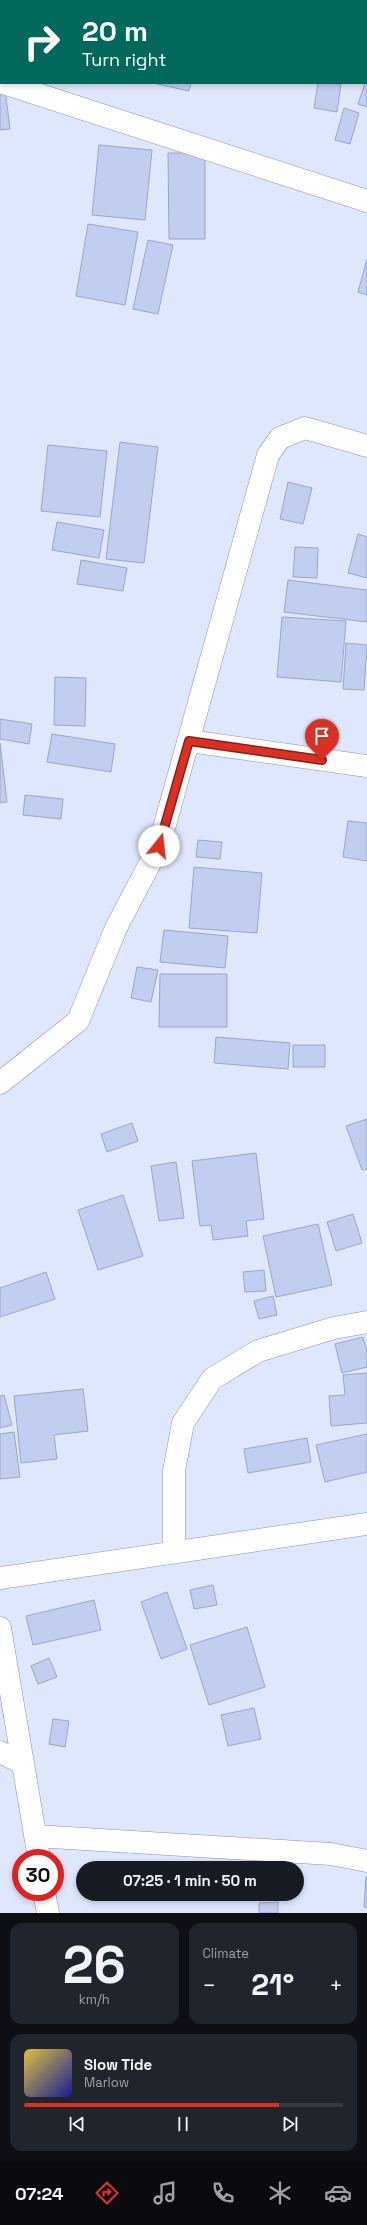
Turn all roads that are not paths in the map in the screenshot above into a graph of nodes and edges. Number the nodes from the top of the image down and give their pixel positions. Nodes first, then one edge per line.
1 (4, 84) edge
2 (367, 201) edge
3 (367, 446) edge
4 (189, 741) junction
5 (367, 766) edge
6 (0, 1083) edge
7 (367, 1322) edge
8 (367, 1524) edge
9 (174, 1552) junction
10 (0, 1578) edge
11 (0, 1628) edge
12 (0, 1752) edge
13 (22, 1763) junction
14 (35, 1836) junction
15 (37, 1849) edge
16 (367, 1861) edge
17 (46, 1901) edge
18 (48, 1913) edge

1 - 2 street
3 - 4 street
4 - 5 street
4 - 6 street
7 - 9 street
8 - 9 street
9 - 10 street
11 - 13 street
12 - 13 street
13 - 14 street
14 - 15 street
14 - 16 street
17 - 18 street

